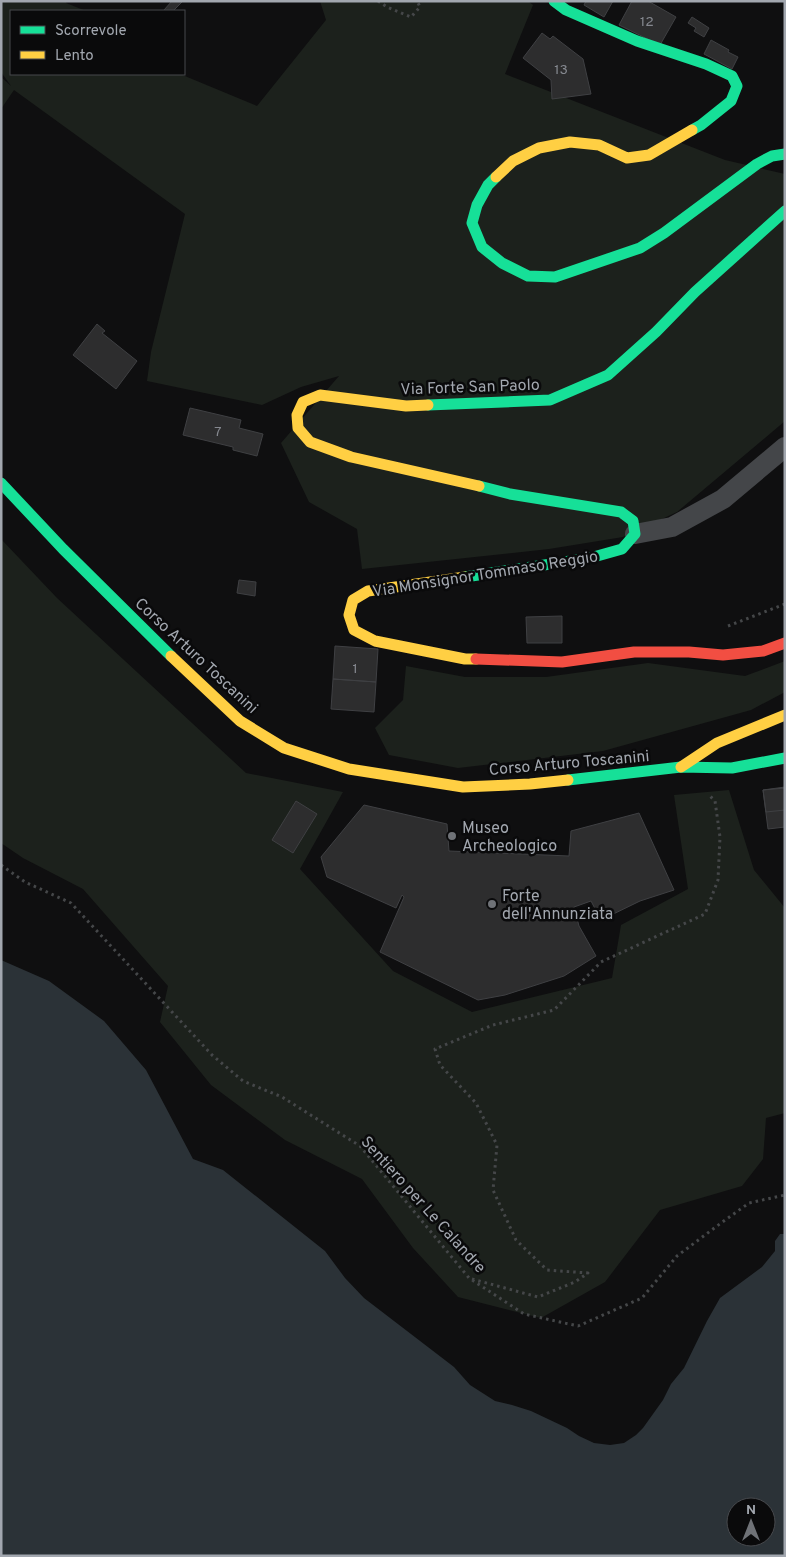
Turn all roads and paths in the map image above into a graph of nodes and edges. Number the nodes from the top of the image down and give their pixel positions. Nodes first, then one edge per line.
1 (378, 1) edge
2 (417, 1) edge
3 (554, 1) edge
4 (785, 154) edge
5 (785, 211) edge
6 (785, 448) edge
7 (1, 483) edge
8 (635, 534) junction
9 (785, 643) edge
10 (785, 714) edge
11 (785, 758) edge
12 (681, 767) junction
13 (1, 864) edge
14 (785, 1195) edge
15 (469, 1278) junction

1 - 2 path
3 - 4 street
5 - 8 street, Via Forte San Paolo
6 - 8 street
7 - 12 street, Corso Arturo Toscanini
8 - 9 street, Via Monsignor Tommaso Reggio
10 - 12 street
11 - 12 street, Corso Arturo Toscanini
12 - 15 path
13 - 15 path, Sentiero per Le Calandre
14 - 15 path, Sentiero per Le Calandre

